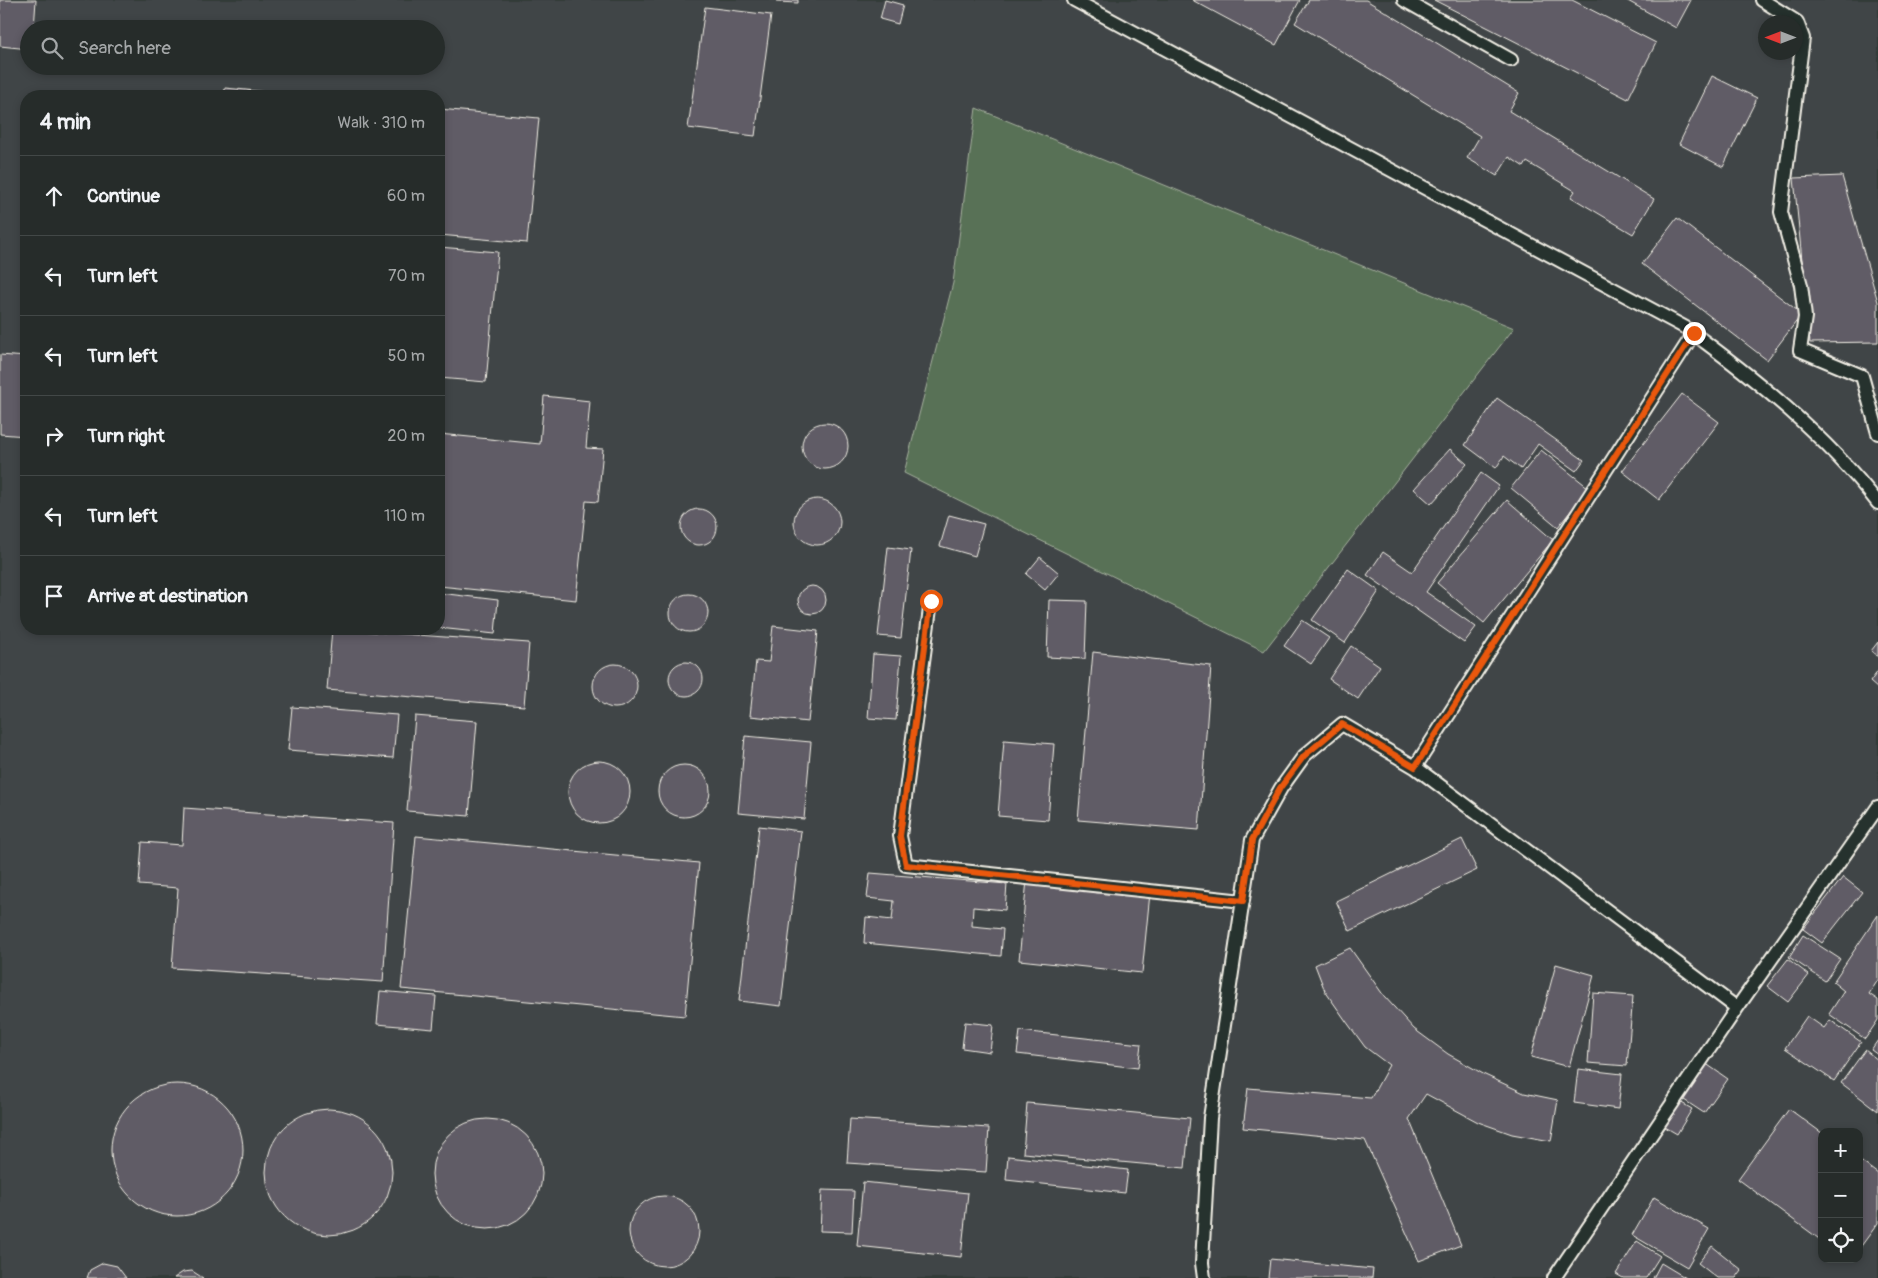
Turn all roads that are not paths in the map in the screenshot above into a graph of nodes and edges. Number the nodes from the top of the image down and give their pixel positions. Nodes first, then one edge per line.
1 (1074, 0) edge
2 (1404, 0) edge
3 (1762, 0) edge
4 (1511, 60) dead end
5 (1694, 333) junction
6 (1878, 433) edge
7 (1878, 503) edge
8 (931, 601) dead end
9 (1415, 767) junction
10 (1878, 807) edge
11 (1243, 901) junction
12 (1737, 1008) junction
13 (1204, 1278) edge
14 (1554, 1278) edge

1 - 5 lane
2 - 4 lane
3 - 6 lane
5 - 7 lane
5 - 9 lane
8 - 11 lane
9 - 11 lane
9 - 12 lane
10 - 12 lane
11 - 13 lane
12 - 14 lane

